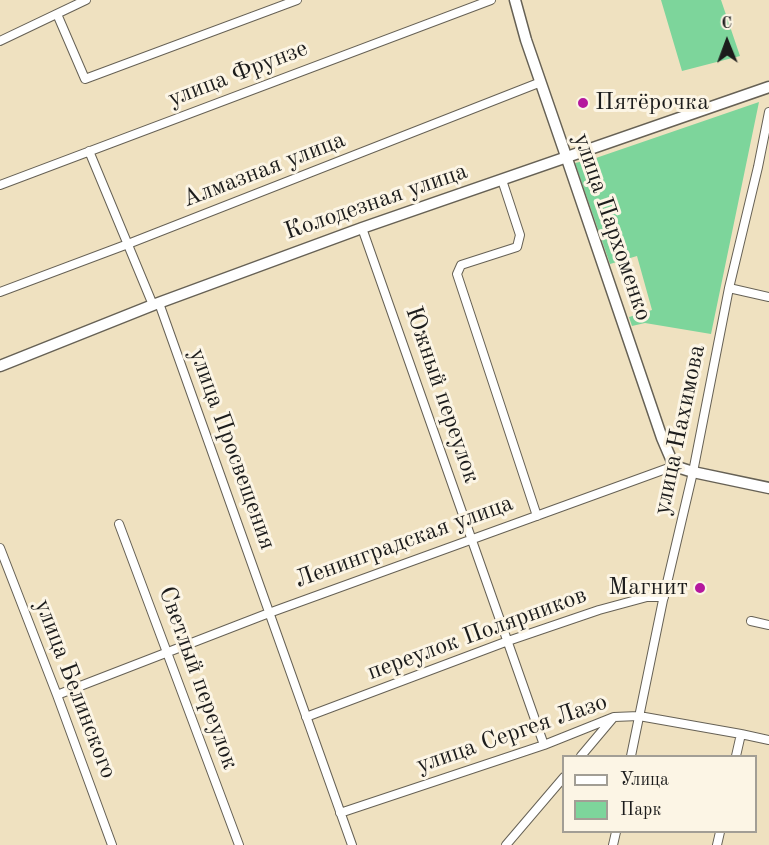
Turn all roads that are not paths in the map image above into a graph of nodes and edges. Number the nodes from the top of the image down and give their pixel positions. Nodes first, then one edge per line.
1 (86, 0) edge
2 (297, 0) edge
3 (490, 0) edge
4 (515, 0) edge
5 (57, 14) junction
6 (0, 41) edge
7 (541, 82) junction
8 (769, 87) edge
9 (769, 112) edge
10 (89, 152) junction
11 (566, 156) junction
12 (502, 180) junction
13 (0, 185) edge
14 (362, 228) junction
15 (128, 244) junction
16 (729, 288) junction
17 (0, 292) edge
18 (769, 297) edge
19 (156, 304) junction
20 (0, 366) edge
21 (674, 465) junction
22 (693, 472) junction
23 (769, 488) edge
24 (537, 516) junction
25 (119, 524) dead end
26 (472, 540) junction
27 (0, 548) edge
28 (664, 597) junction
29 (269, 614) junction
30 (751, 621) dead end
31 (769, 625) edge
32 (508, 641) junction
33 (167, 652) junction
34 (57, 695) junction
35 (639, 716) junction
36 (306, 717) junction
37 (614, 717) junction
38 (741, 734) junction
39 (769, 740) edge
40 (544, 745) junction
41 (582, 755) edge
42 (631, 755) edge
43 (736, 755) edge
44 (562, 779) edge
45 (340, 813) junction
46 (112, 845) edge
47 (239, 845) edge
48 (352, 845) edge
49 (506, 845) edge

1 - 5 street
2 - 5 street
3 - 10 street, улица Фрунзе
4 - 7 main road, улица Пархоменко
5 - 6 street
7 - 11 main road, улица Пархоменко
7 - 15 street, Алмазная улица
8 - 11 main road, Колодезная улица
9 - 16 street, улица Нахимова
10 - 13 street, улица Фрунзе
10 - 15 street, улица Просвещения
11 - 12 main road, Колодезная улица
11 - 21 main road, улица Пархоменко
12 - 14 main road, Колодезная улица
12 - 24 street
14 - 19 main road, Колодезная улица
14 - 26 street, Южный переулок
15 - 17 street, Алмазная улица
15 - 19 street, улица Просвещения
16 - 18 street
16 - 22 street, улица Нахимова
19 - 20 main road, Колодезная улица
19 - 29 street, улица Просвещения
21 - 22 main road
21 - 24 street, Ленинградская улица
22 - 23 main road
22 - 28 street, улица Нахимова
24 - 26 street, Ленинградская улица
25 - 33 street, Светлый переулок
26 - 29 street, Ленинградская улица
26 - 32 street, Южный переулок
27 - 34 street, улица Белинского
28 - 32 street, переулок Полярников
28 - 35 street, улица Нахимова
29 - 33 street, Ленинградская улица
29 - 36 street, улица Просвещения
30 - 31 street
32 - 36 street, переулок Полярников
32 - 40 street, Южный переулок
33 - 34 street, Ленинградская улица
33 - 47 street, Светлый переулок
34 - 46 street, улица Белинского
35 - 37 street, улица Сергея Лазо
35 - 38 street, улица Сергея Лазо
35 - 42 street, улица Нахимова
36 - 45 street, улица Просвещения
37 - 40 street, улица Сергея Лазо
37 - 41 street
38 - 39 street, улица Сергея Лазо
38 - 43 street
40 - 45 street, улица Сергея Лазо
44 - 49 street
45 - 48 street, улица Просвещения

